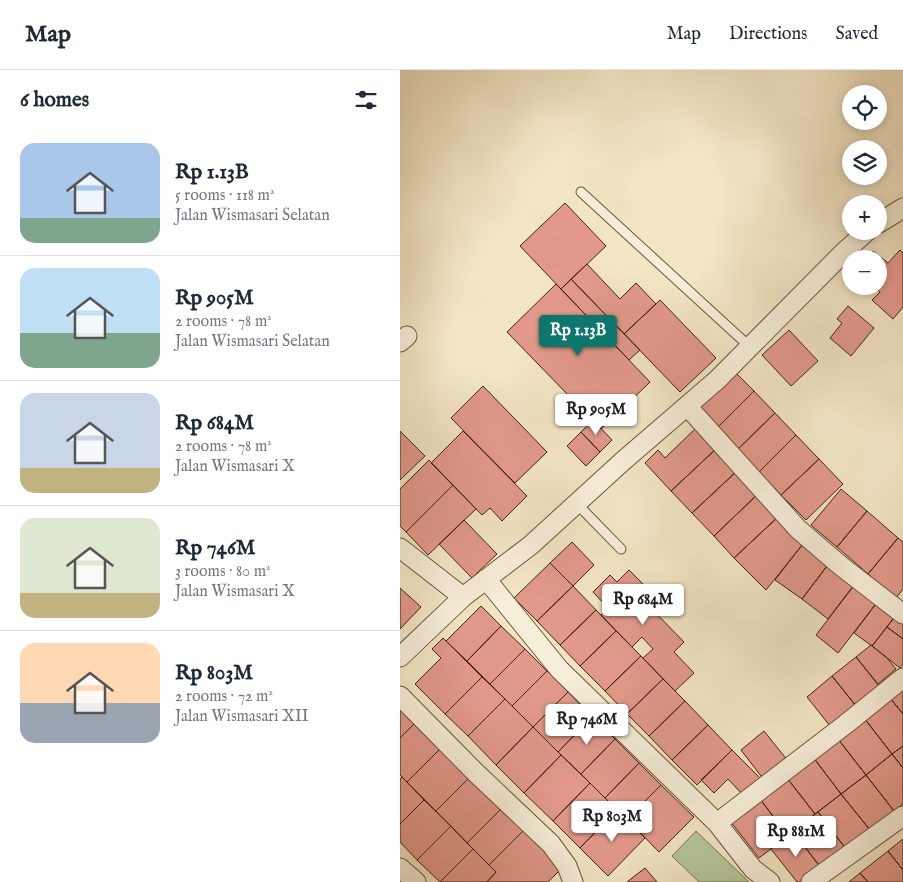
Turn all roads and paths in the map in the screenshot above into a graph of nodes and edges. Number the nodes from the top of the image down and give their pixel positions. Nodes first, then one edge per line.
1 (582, 192) dead end
2 (903, 208) edge
3 (887, 218) edge
4 (857, 240) edge
5 (750, 346) junction
6 (687, 406) junction
7 (576, 503) junction
8 (400, 548) edge
9 (621, 549) dead end
10 (486, 579) junction
11 (462, 597) junction
12 (903, 614) edge
13 (400, 658) edge
14 (903, 678) edge
15 (400, 696) edge
16 (903, 816) edge
17 (717, 823) junction
18 (400, 868) edge
19 (416, 882) edge
20 (573, 882) edge
21 (770, 882) edge
22 (811, 882) edge

1 - 5 lane
2 - 3 street
4 - 5 street
5 - 6 street
6 - 7 street
6 - 12 street
7 - 9 lane
7 - 10 street
8 - 11 street
10 - 11 street
10 - 17 street
11 - 13 street
14 - 17 street
15 - 20 street
16 - 22 street
17 - 21 street
18 - 19 street

